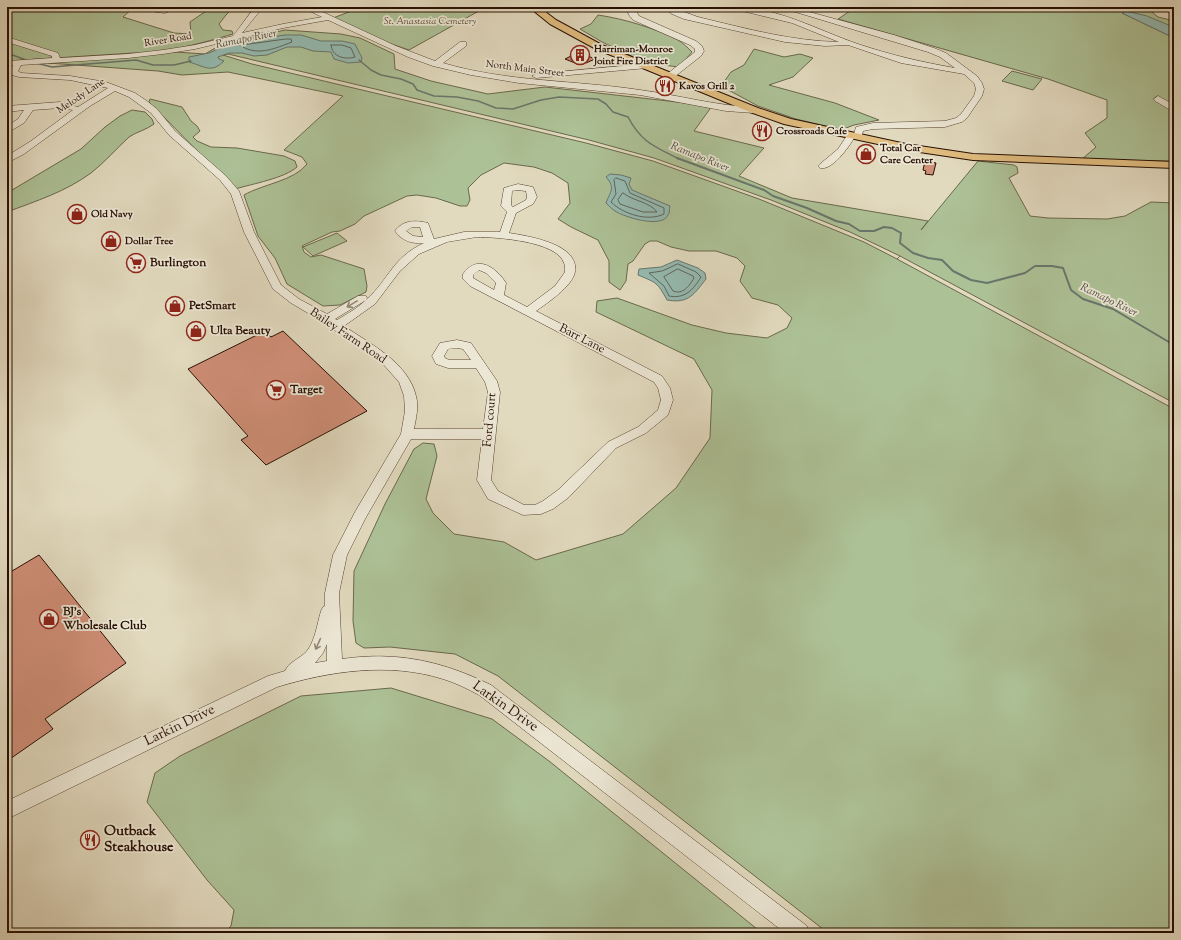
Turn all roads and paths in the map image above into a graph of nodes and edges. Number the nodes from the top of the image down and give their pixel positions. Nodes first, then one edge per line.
1 (164, 7) edge
2 (176, 7) edge
3 (259, 7) edge
4 (306, 7) edge
5 (533, 7) edge
6 (630, 7) edge
7 (668, 7) edge
8 (738, 7) edge
9 (783, 7) edge
10 (1162, 7) edge
11 (763, 12) junction
12 (1174, 12) edge
13 (806, 14) junction
14 (329, 18) junction
15 (795, 21) junction
16 (821, 32) junction
17 (238, 37) junction
18 (7, 39) edge
19 (849, 43) junction
20 (463, 44) dead end
21 (53, 60) junction
22 (18, 62) junction
23 (7, 63) edge
24 (436, 64) junction
25 (644, 66) junction
26 (966, 72) junction
27 (7, 74) edge
28 (20, 75) junction
29 (670, 76) junction
30 (510, 79) junction
31 (115, 87) junction
32 (1158, 99) dead end
33 (30, 107) junction
34 (7, 109) edge
35 (78, 109) junction
36 (1174, 109) edge
37 (754, 110) junction
38 (7, 130) edge
39 (855, 136) junction
40 (7, 160) edge
41 (1174, 165) edge
42 (824, 166) dead end
43 (512, 211) dead end
44 (504, 234) junction
45 (498, 296) dead end
46 (529, 312) junction
47 (331, 323) junction
48 (479, 364) dead end
49 (407, 434) junction
50 (490, 434) junction
51 (484, 480) joint
52 (332, 593) junction
53 (335, 665) junction
54 (286, 677) junction
55 (7, 810) edge
56 (800, 933) edge

1 - 2 street
3 - 17 street
4 - 14 street, North Main Street
5 - 25 main road
6 - 29 street
7 - 19 street
8 - 11 street
9 - 13 street
10 - 12 street
11 - 15 street
11 - 16 street
13 - 15 street
13 - 26 street
14 - 17 street, River Road
14 - 24 street, North Main Street
15 - 16 street
16 - 19 street
17 - 21 street, River Road
18 - 21 street
19 - 26 street
20 - 24 street
21 - 22 street, River Road
22 - 23 street, River Road
22 - 28 street
24 - 30 street, North Main Street
25 - 29 main road
25 - 30 street
26 - 39 street
27 - 28 street, Melody Lane
28 - 31 street, Melody Lane
29 - 37 main road
30 - 37 street, North Main Street
31 - 35 street, Melody Lane
31 - 47 street, Bailey Farm Road
32 - 36 street
33 - 34 street
33 - 35 street
33 - 38 street
35 - 40 street, Melody Lane
37 - 39 main road
39 - 41 main road
39 - 42 street
43 - 44 street
44 - 46 street
44 - 47 street
45 - 46 street, Barr Lane
46 - 51 street, Barr Lane
47 - 49 street, Bailey Farm Road
48 - 50 street, Ford court
49 - 50 street
49 - 52 street, Bailey Farm Road
50 - 51 street, Ford court
52 - 53 street, Bailey Farm Road
52 -> 54 street
53 - 54 street, Larkin Drive
53 - 56 street, Larkin Drive
54 - 55 street, Larkin Drive

